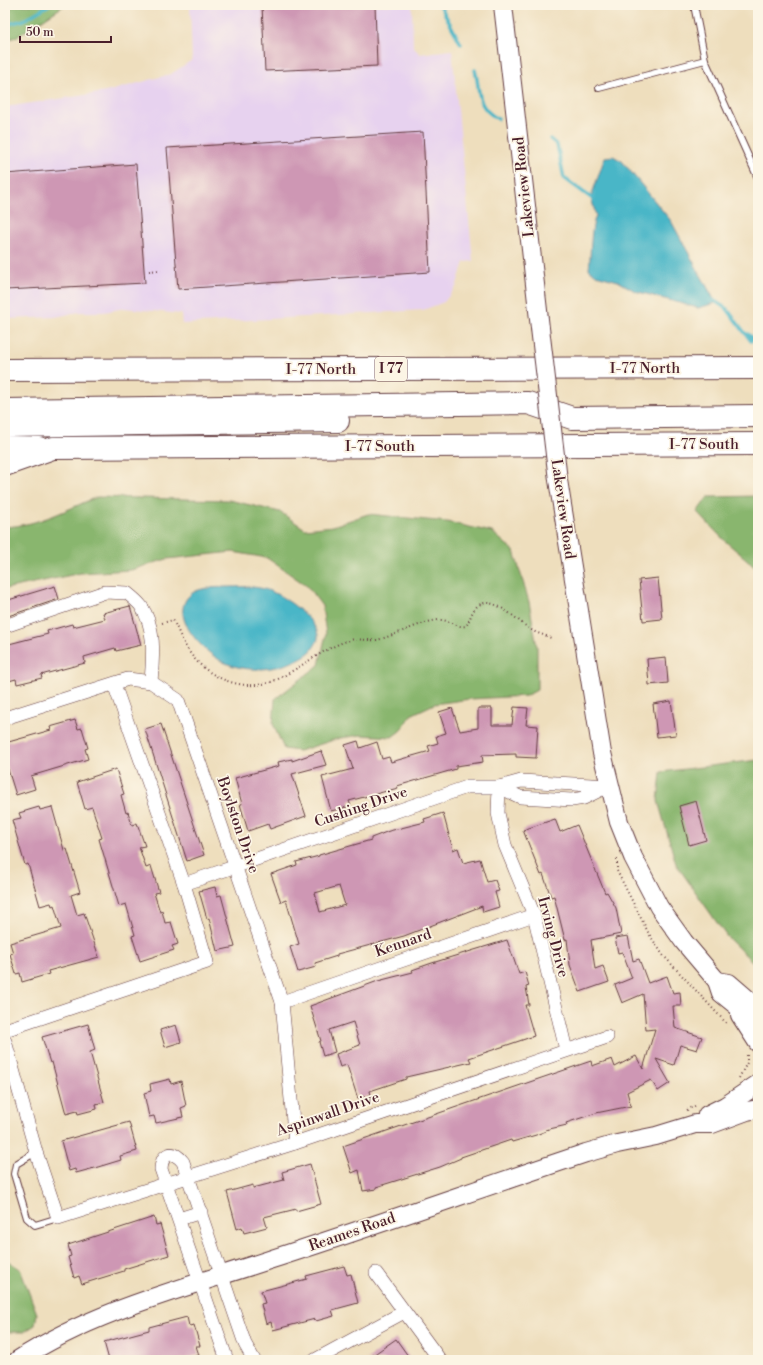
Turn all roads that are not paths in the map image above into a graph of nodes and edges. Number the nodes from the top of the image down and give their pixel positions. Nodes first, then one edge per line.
1 (503, 5) edge
2 (694, 5) edge
3 (705, 60) junction
4 (599, 88) dead end
5 (758, 178) edge
6 (758, 368) edge
7 (11, 373) edge
8 (758, 401) edge
9 (5, 410) edge
10 (494, 411) junction
11 (550, 411) junction
12 (606, 411) junction
13 (758, 416) edge
14 (5, 426) edge
15 (758, 444) edge
16 (5, 448) edge
17 (53, 448) junction
18 (5, 465) edge
19 (5, 626) edge
20 (151, 682) junction
21 (114, 684) junction
22 (5, 718) edge
23 (608, 786) junction
24 (499, 787) junction
25 (236, 867) junction
26 (184, 884) junction
27 (534, 915) junction
28 (718, 981) junction
29 (282, 1002) junction
30 (734, 1004) junction
31 (758, 1008) edge
32 (758, 1023) edge
33 (5, 1030) edge
34 (607, 1037) dead end
35 (5, 1041) edge
36 (752, 1046) edge
37 (566, 1050) junction
38 (758, 1084) edge
39 (758, 1109) edge
40 (690, 1117) junction
41 (295, 1143) junction
42 (36, 1152) junction
43 (188, 1177) junction
44 (166, 1184) junction
45 (201, 1212) junction
46 (58, 1218) junction
47 (179, 1219) junction
48 (376, 1274) dead end
49 (221, 1276) junction
50 (200, 1282) junction
51 (404, 1312) junction
52 (18, 1360) edge
53 (226, 1360) edge
54 (254, 1360) edge
55 (316, 1360) edge
56 (440, 1360) edge

1 - 11 main road, Lakeview Road, bridge
2 - 3 lane
3 - 4 lane
3 - 5 lane
6 - 7 highway, I-77 North / I 77
8 - 12 highway
9 - 10 highway
10 - 11 highway
10 - 14 highway
11 - 12 highway
11 - 23 main road, Lakeview Road, bridge
12 - 13 highway
15 - 17 highway, I-77 South
16 - 17 highway
17 - 18 highway, I-77 South
19 - 20 street
20 - 21 street, Boylston Drive
20 - 25 street, Boylston Drive
21 - 22 street, Boylston Drive
21 - 26 street
23 - 24 street, Cushing Drive
23 - 28 main road, Lakeview Road
24 - 25 street, Cushing Drive
24 - 27 street, Irving Drive
25 - 26 street, Cushing Drive
25 - 29 street, Boylston Drive
26 - 33 street
27 - 29 street, Kennard
27 - 37 street, Irving Drive
28 - 30 main road, Lakeview Road
28 - 31 main road, Lakeview Road
29 - 41 street, Boylston Drive
30 - 32 main road, Lakeview Road
30 - 36 main road
34 - 37 street, Aspinwall Drive
35 - 42 street
37 - 41 street, Aspinwall Drive
38 - 40 main road, Reames Road
39 - 40 main road, Reames Road
40 - 49 main road, Reames Road
41 - 43 street, Aspinwall Drive
42 - 46 street
42 - 46 lane
43 - 44 street, Aspinwall Drive
43 - 44 street
43 - 45 street
44 - 46 street, Aspinwall Drive
44 - 47 street
45 - 47 street
45 - 49 street
47 - 50 street
48 - 51 street
49 - 50 main road, Reames Road
49 - 54 street
50 - 52 main road, Reames Road
50 - 53 street
51 - 55 street
51 - 56 street

